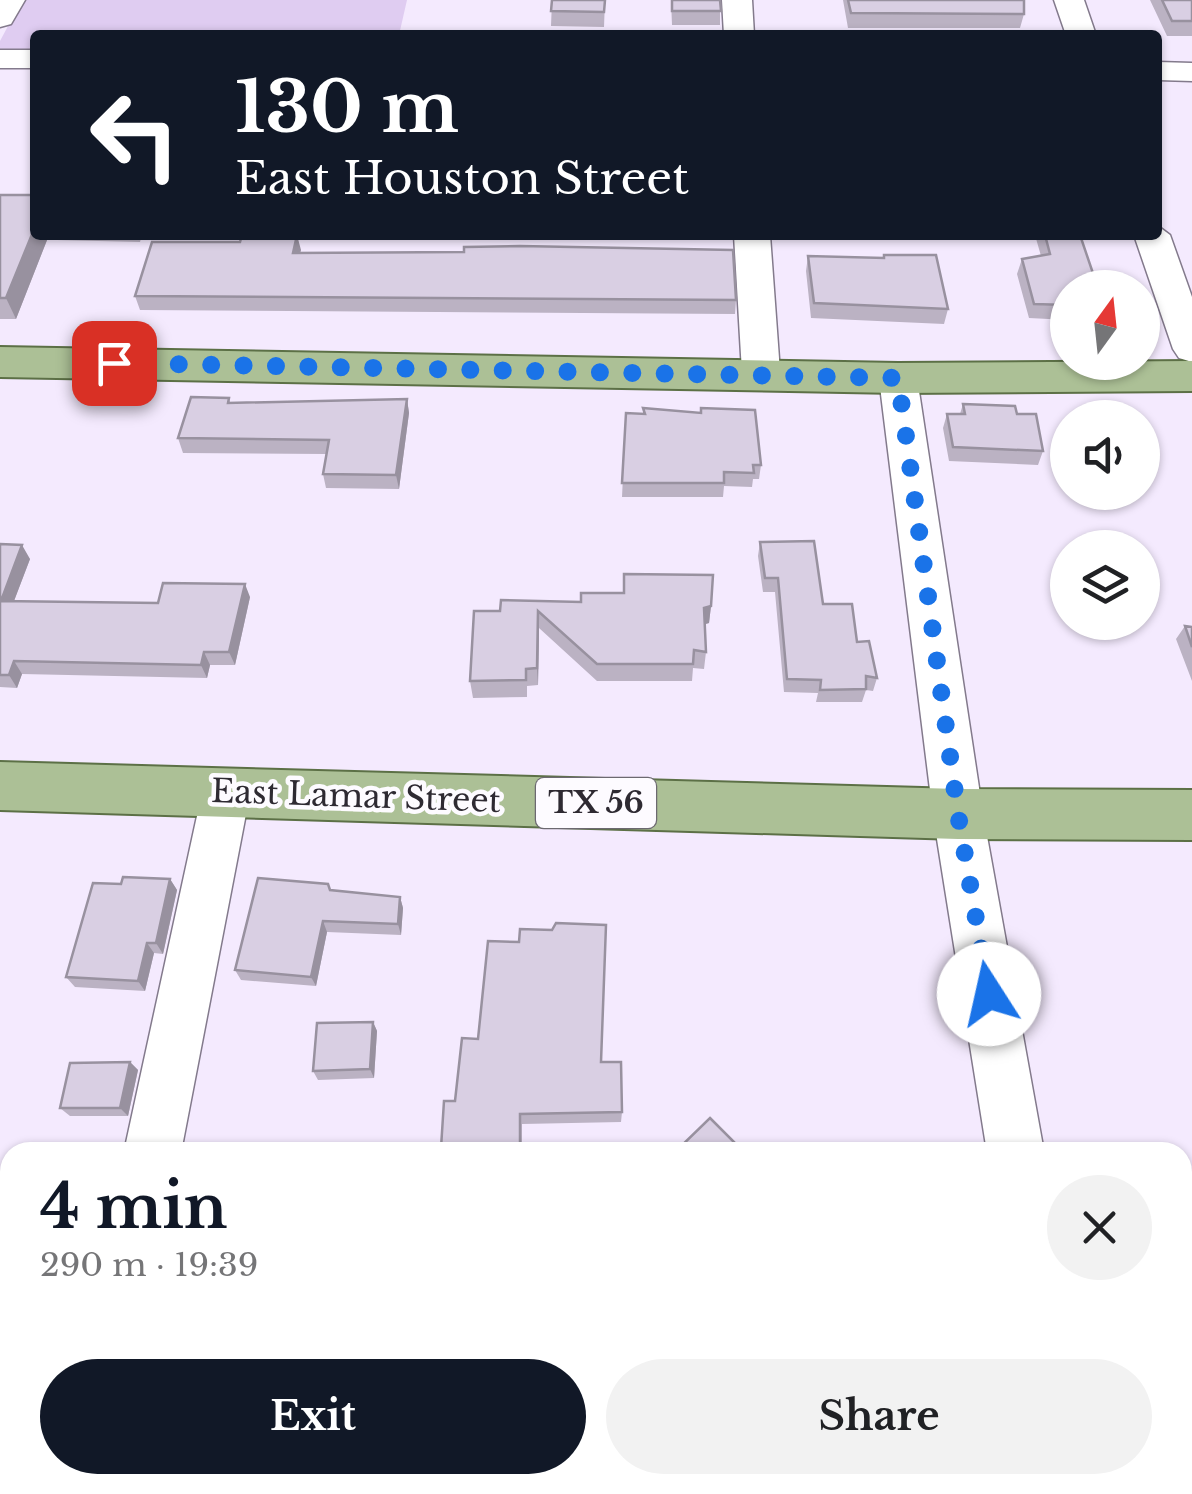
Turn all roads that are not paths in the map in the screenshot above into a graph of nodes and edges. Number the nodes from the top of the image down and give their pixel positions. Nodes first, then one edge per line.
1 (10, 0) edge
2 (737, 0) edge
3 (1069, 0) edge
4 (0, 18) edge
5 (739, 30) edge
6 (1079, 30) edge
7 (0, 59) edge
8 (30, 59) edge
9 (1162, 71) edge
10 (1192, 72) edge
11 (752, 240) edge
12 (1154, 240) edge
13 (1192, 349) edge
14 (0, 362) edge
15 (760, 372) junction
16 (1192, 376) edge
17 (898, 378) junction
18 (0, 786) edge
19 (226, 792) junction
20 (958, 814) junction
21 (1192, 815) edge
22 (154, 1142) edge
23 (1014, 1142) edge

1 - 4 street
2 - 5 street
3 - 6 street
7 - 8 street
9 - 10 street
11 - 15 street
12 - 13 street
14 - 15 main road
15 - 17 main road
16 - 17 main road
17 - 20 street
18 - 19 main road, East Lamar Street / TX 56
19 - 20 main road, East Lamar Street / TX 56
19 - 22 street
20 - 21 main road, East Lamar Street / TX 56
20 - 23 street

